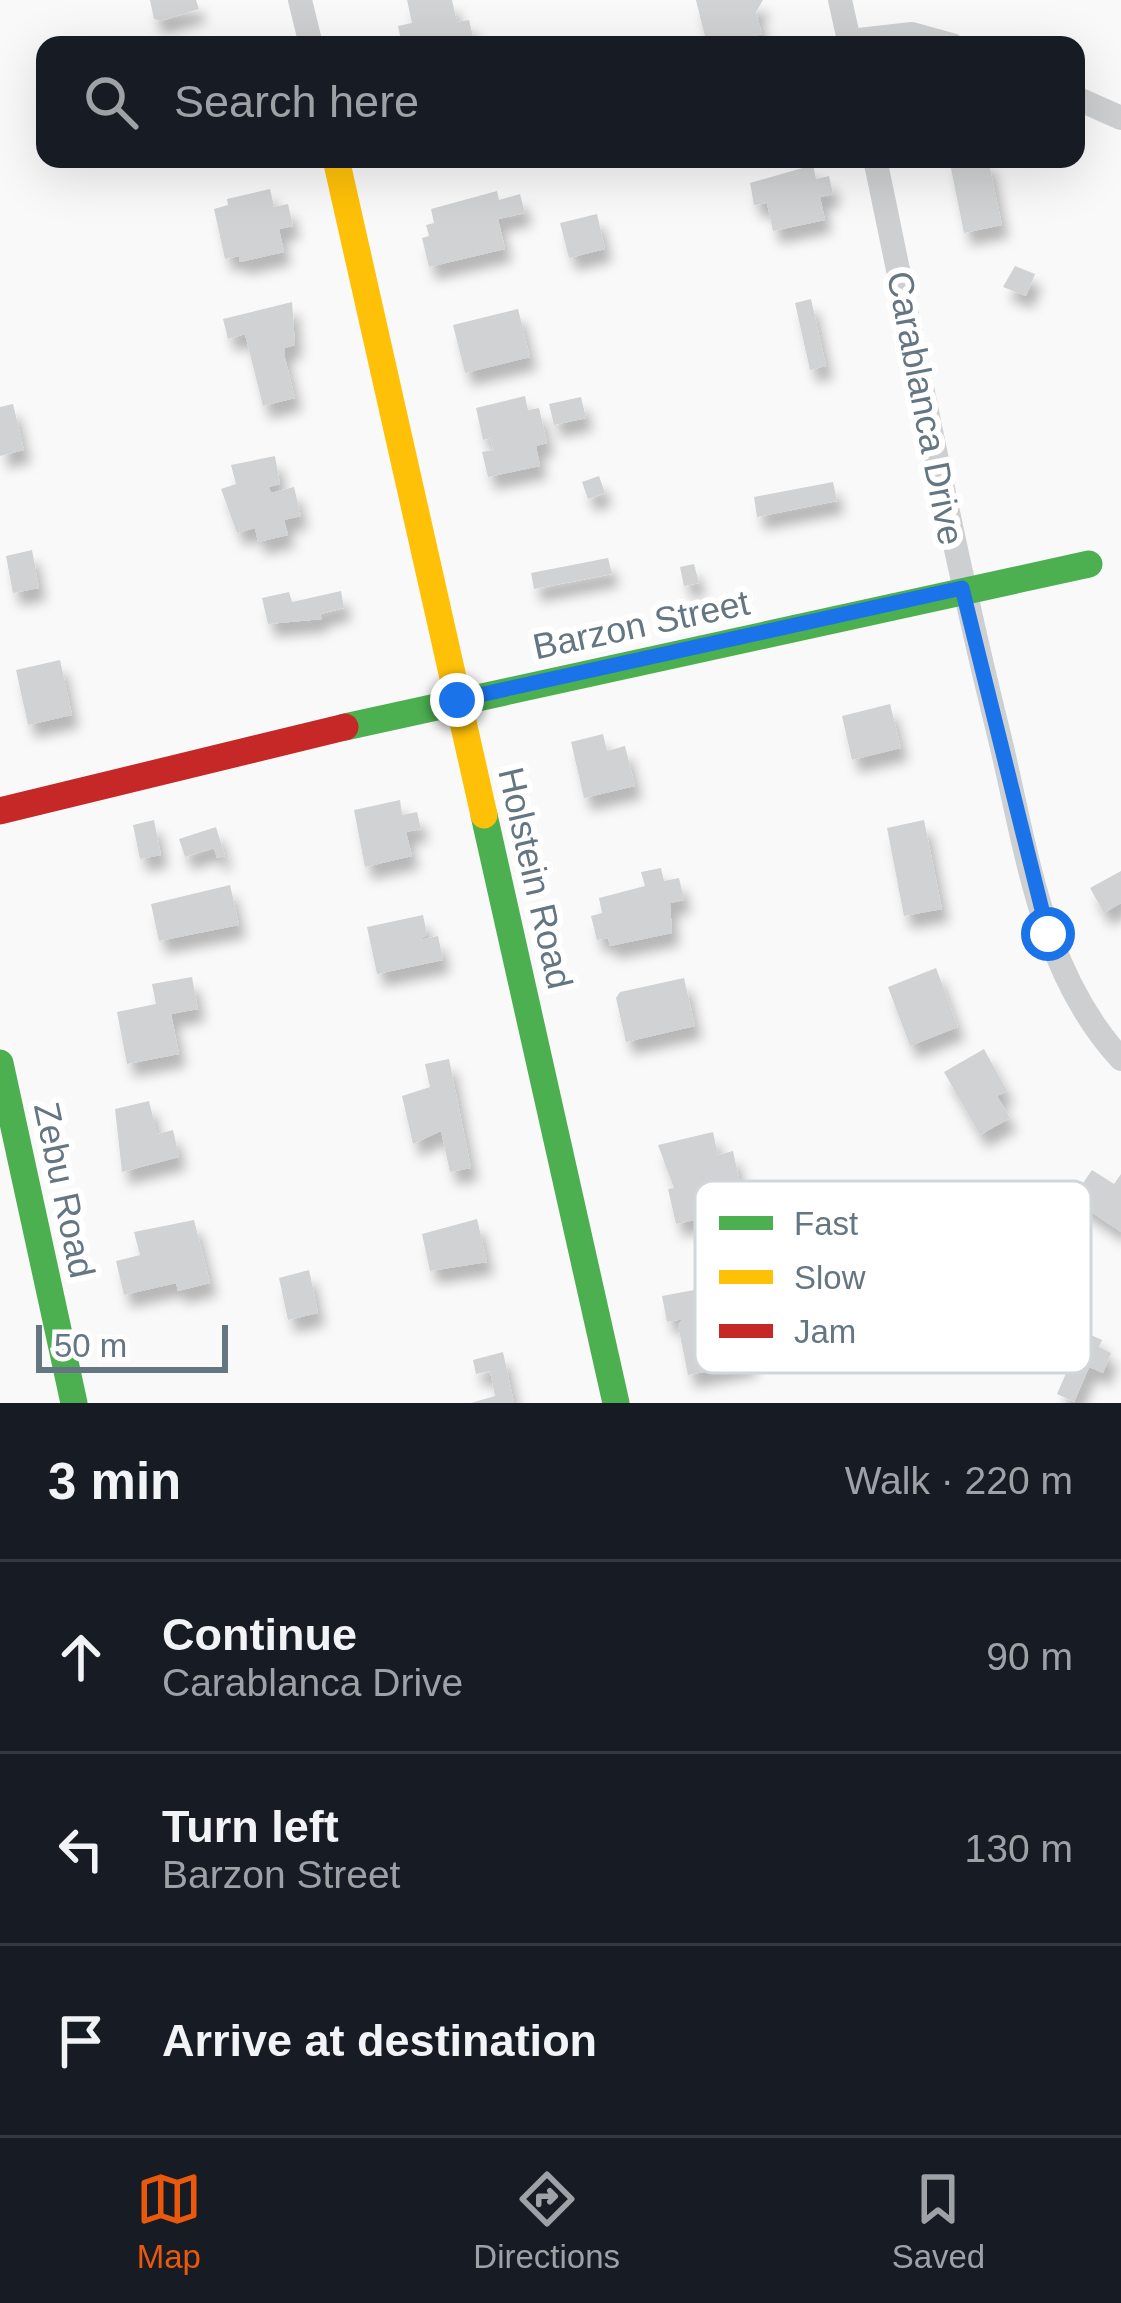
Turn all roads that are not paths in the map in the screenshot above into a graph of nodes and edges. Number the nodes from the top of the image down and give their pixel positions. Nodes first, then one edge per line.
1 (300, 0) edge
2 (840, 0) edge
3 (308, 36) edge
4 (848, 36) edge
5 (1085, 102) edge
6 (1121, 118) edge
7 (338, 168) edge
8 (877, 168) edge
9 (1089, 564) dead end
10 (962, 588) junction
11 (457, 700) junction
12 (0, 811) edge
13 (1121, 1059) edge
14 (0, 1063) edge
15 (74, 1403) edge
16 (616, 1403) edge

1 - 3 street
2 - 4 street
5 - 6 street
7 - 11 street, Holstein Road
8 - 10 street, Carablanca Drive
9 - 10 street, Barzon Street
10 - 11 street, Barzon Street
10 - 13 street, Carablanca Drive
11 - 12 street, Barzon Street
11 - 16 street, Holstein Road
14 - 15 street, Zebu Road

